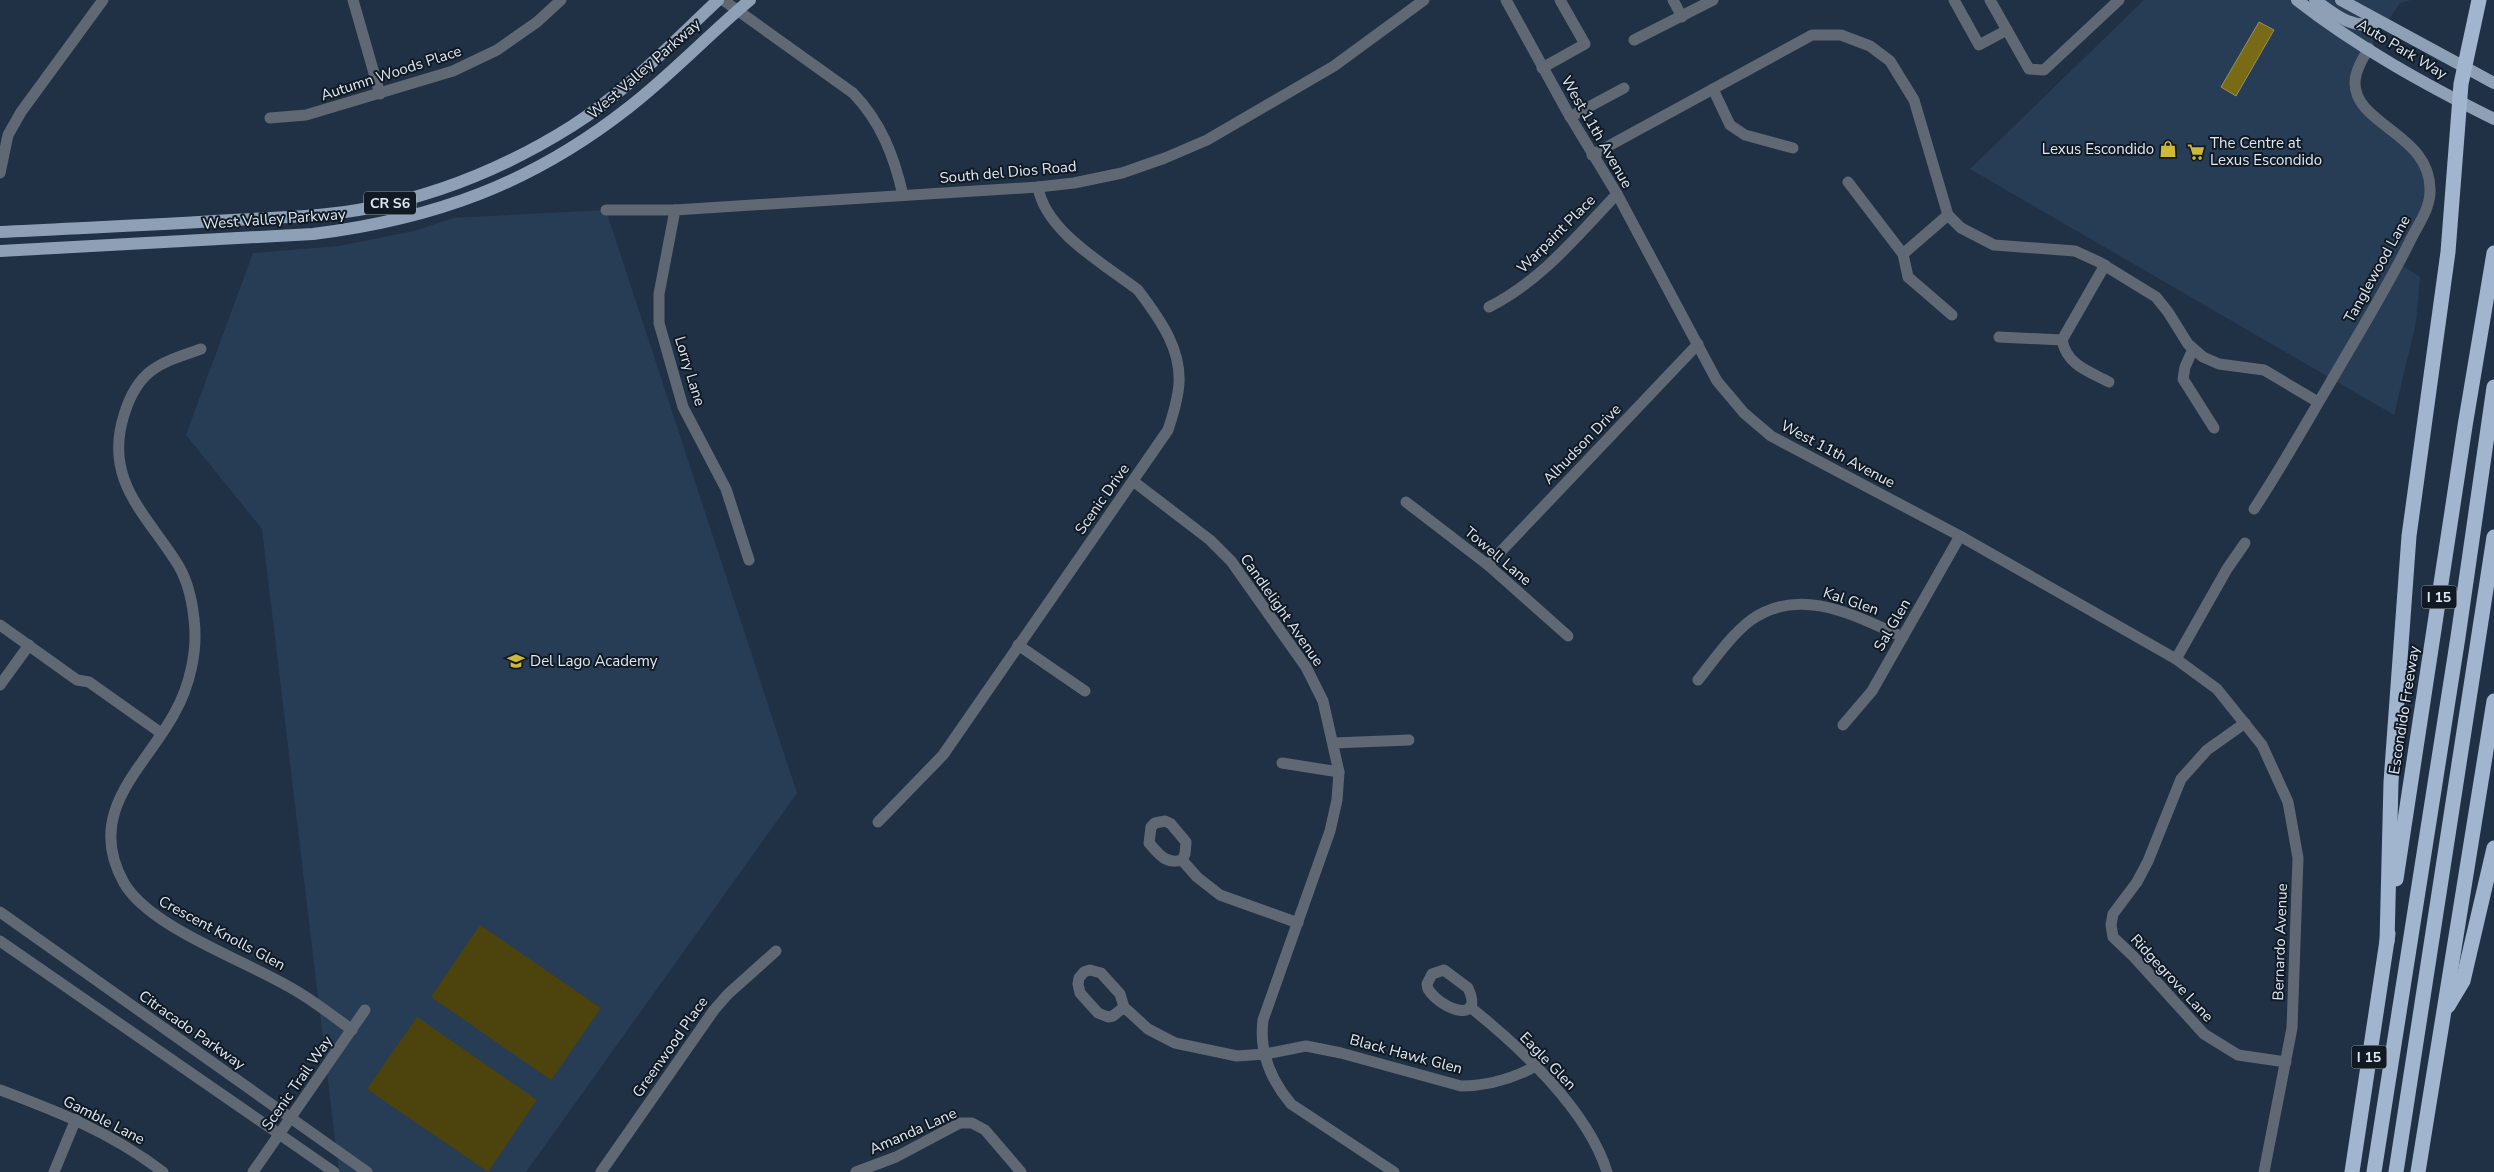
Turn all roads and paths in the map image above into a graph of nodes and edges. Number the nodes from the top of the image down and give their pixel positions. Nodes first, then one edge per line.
1 (103, 0) edge
2 (353, 0) edge
3 (561, 0) edge
4 (718, 0) edge
5 (723, 0) edge
6 (750, 0) edge
7 (1424, 0) edge
8 (1506, 0) edge
9 (1560, 0) edge
10 (1673, 0) edge
11 (1713, 0) edge
12 (1954, 0) edge
13 (1990, 0) edge
14 (2119, 0) edge
15 (2297, 0) edge
16 (2316, 0) edge
17 (2340, 0) edge
18 (2479, 0) edge
19 (737, 10) junction
20 (1682, 16) junction
21 (2379, 22) junction
22 (2006, 30) junction
23 (1634, 40) dead end
24 (2369, 48) junction
25 (2464, 67) junction
26 (1542, 68) junction
27 (2494, 83) edge
28 (1624, 88) dead end
29 (1712, 89) junction
30 (380, 94) junction
31 (2460, 102) junction
32 (1570, 117) junction
33 (270, 118) dead end
34 (2494, 119) edge
35 (1793, 148) dead end
36 (1592, 155) junction
37 (0, 173) edge
38 (1848, 182) dead end
39 (1038, 187) junction
40 (1617, 194) junction
41 (903, 195) junction
42 (606, 210) dead end
43 (675, 210) junction
44 (1948, 215) junction
45 (0, 232) edge
46 (0, 251) edge
47 (2494, 253) edge
48 (1903, 254) junction
49 (2105, 265) junction
50 (1489, 307) dead end
51 (1952, 315) dead end
52 (1999, 337) dead end
53 (2062, 340) junction
54 (1698, 344) junction
55 (201, 349) dead end
56 (2193, 349) junction
57 (2109, 382) dead end
58 (2494, 387) edge
59 (2318, 402) junction
60 (2214, 428) dead end
61 (1132, 481) junction
62 (1406, 502) dead end
63 (2254, 509) dead end
64 (1960, 536) junction
65 (2494, 537) edge
66 (2246, 543) dead end
67 (749, 560) dead end
68 (1488, 565) junction
69 (0, 625) edge
70 (1568, 636) dead end
71 (1903, 637) junction
72 (29, 645) junction
73 (1018, 645) junction
74 (2176, 659) junction
75 (1698, 680) dead end
76 (0, 685) edge
77 (1085, 691) dead end
78 (2494, 701) edge
79 (2244, 723) junction
80 (1843, 725) dead end
81 (161, 733) junction
82 (1408, 740) dead end
83 (1334, 743) junction
84 (1282, 763) dead end
85 (1340, 772) junction
86 (878, 822) dead end
87 (2494, 848) edge
88 (1182, 860) dead end
89 (0, 912) edge
90 (1298, 923) junction
91 (0, 941) edge
92 (2387, 942) junction
93 (776, 951) dead end
94 (1124, 1007) dead end
95 (1470, 1007) dead end
96 (365, 1010) dead end
97 (2443, 1014) junction
98 (352, 1030) junction
99 (1265, 1054) junction
100 (2286, 1062) junction
101 (1536, 1066) junction
102 (0, 1090) edge
103 (76, 1118) junction
104 (290, 1118) junction
105 (279, 1134) junction
106 (54, 1172) edge
107 (163, 1172) edge
108 (254, 1172) edge
109 (334, 1172) edge
110 (367, 1172) edge
111 (601, 1172) edge
112 (856, 1172) edge
113 (1021, 1172) edge
114 (1394, 1172) edge
115 (1607, 1172) edge
116 (2264, 1172) edge
117 (2352, 1172) edge
118 (2374, 1172) edge
119 (2396, 1172) edge
120 (2418, 1172) edge

1 - 37 street
2 - 30 street
3 - 30 street, Autumn Woods Place
4 - 45 main road, West Valley Parkway / CR S6
5 - 19 street
6 - 19 main road, West Valley Parkway / CR S6
7 - 39 street, South del Dios Road
8 - 26 street, West 11th Avenue
9 - 26 street
10 - 20 street
11 - 20 street
12 - 22 street
13 - 22 street
14 - 22 street
15 - 24 main road, Auto Park Way
16 - 21 main road
17 - 21 main road, Auto Park Way
18 - 25 highway
19 - 41 street
19 - 46 main road, West Valley Parkway / CR S6
20 - 23 street
21 - 25 main road, Auto Park Way
24 - 31 main road, Auto Park Way
24 - 59 street, Tanglewood Lane
25 - 27 main road, Auto Park Way
25 - 31 highway
26 - 32 street, West 11th Avenue
28 - 32 street
29 - 35 street
29 - 36 street
29 - 44 street
30 - 33 street, Autumn Woods Place
31 - 34 main road, Auto Park Way
31 - 92 highway
32 - 36 street, West 11th Avenue
36 - 40 street, West 11th Avenue
38 - 48 street
39 - 41 street, South del Dios Road
39 - 61 street, Scenic Drive
40 - 50 street, Warpaint Place
40 - 54 street, West 11th Avenue
41 - 43 street, South del Dios Road
42 - 43 street, South del Dios Road
43 - 67 street, Lorry Lane
44 - 48 street
44 - 49 street
47 - 92 highway, Escondido Freeway / I 15
48 - 51 street
49 - 53 street
49 - 56 street
52 - 53 street
53 - 57 street
54 - 64 street, West 11th Avenue
54 - 68 street, Alhudson Drive
55 - 81 street, Crescent Knolls Glen
56 - 59 street
56 - 60 street
58 - 118 highway
59 - 63 street, Tanglewood Lane
61 - 73 street, Scenic Drive
61 - 83 street, Candlelight Avenue
62 - 68 street, Towell Lane
64 - 71 street, Sal Glen
64 - 74 street, West 11th Avenue
65 - 119 highway
66 - 74 street
68 - 70 street, Towell Lane
69 - 72 street
71 - 75 street, Kal Glen
71 - 80 street, Sal Glen
72 - 76 street
72 - 81 street
73 - 77 street
73 - 86 street, Scenic Drive
74 - 79 street, West 11th Avenue
78 - 97 highway
79 - 100 street, Bernardo Avenue
79 - 100 street, Ridgegrove Lane
81 - 98 street, Crescent Knolls Glen
82 - 83 street
83 - 85 street, Candlelight Avenue
84 - 85 street
85 - 90 street, Candlelight Avenue
87 - 97 highway
88 - 90 street
89 - 104 street, Citracado Parkway
90 - 99 street, Candlelight Avenue
91 - 105 street
92 - 117 highway, Escondido Freeway / I 15
93 - 111 street, Greenwood Place
94 - 99 street, Black Hawk Glen
95 - 101 street, Eagle Glen
96 - 98 street, Scenic Trail Way
97 - 120 highway
98 - 104 street, Scenic Trail Way
99 - 101 street, Black Hawk Glen
99 - 114 street, Candlelight Avenue
100 - 116 street, Bernardo Avenue
101 - 115 street, Eagle Glen
102 - 103 street, Gamble Lane
103 - 106 street
103 - 107 street, Gamble Lane
104 - 105 street, Scenic Trail Way
104 - 110 street, Citracado Parkway
105 - 108 street, Scenic Trail Way
105 - 109 street
112 - 113 street, Amanda Lane

